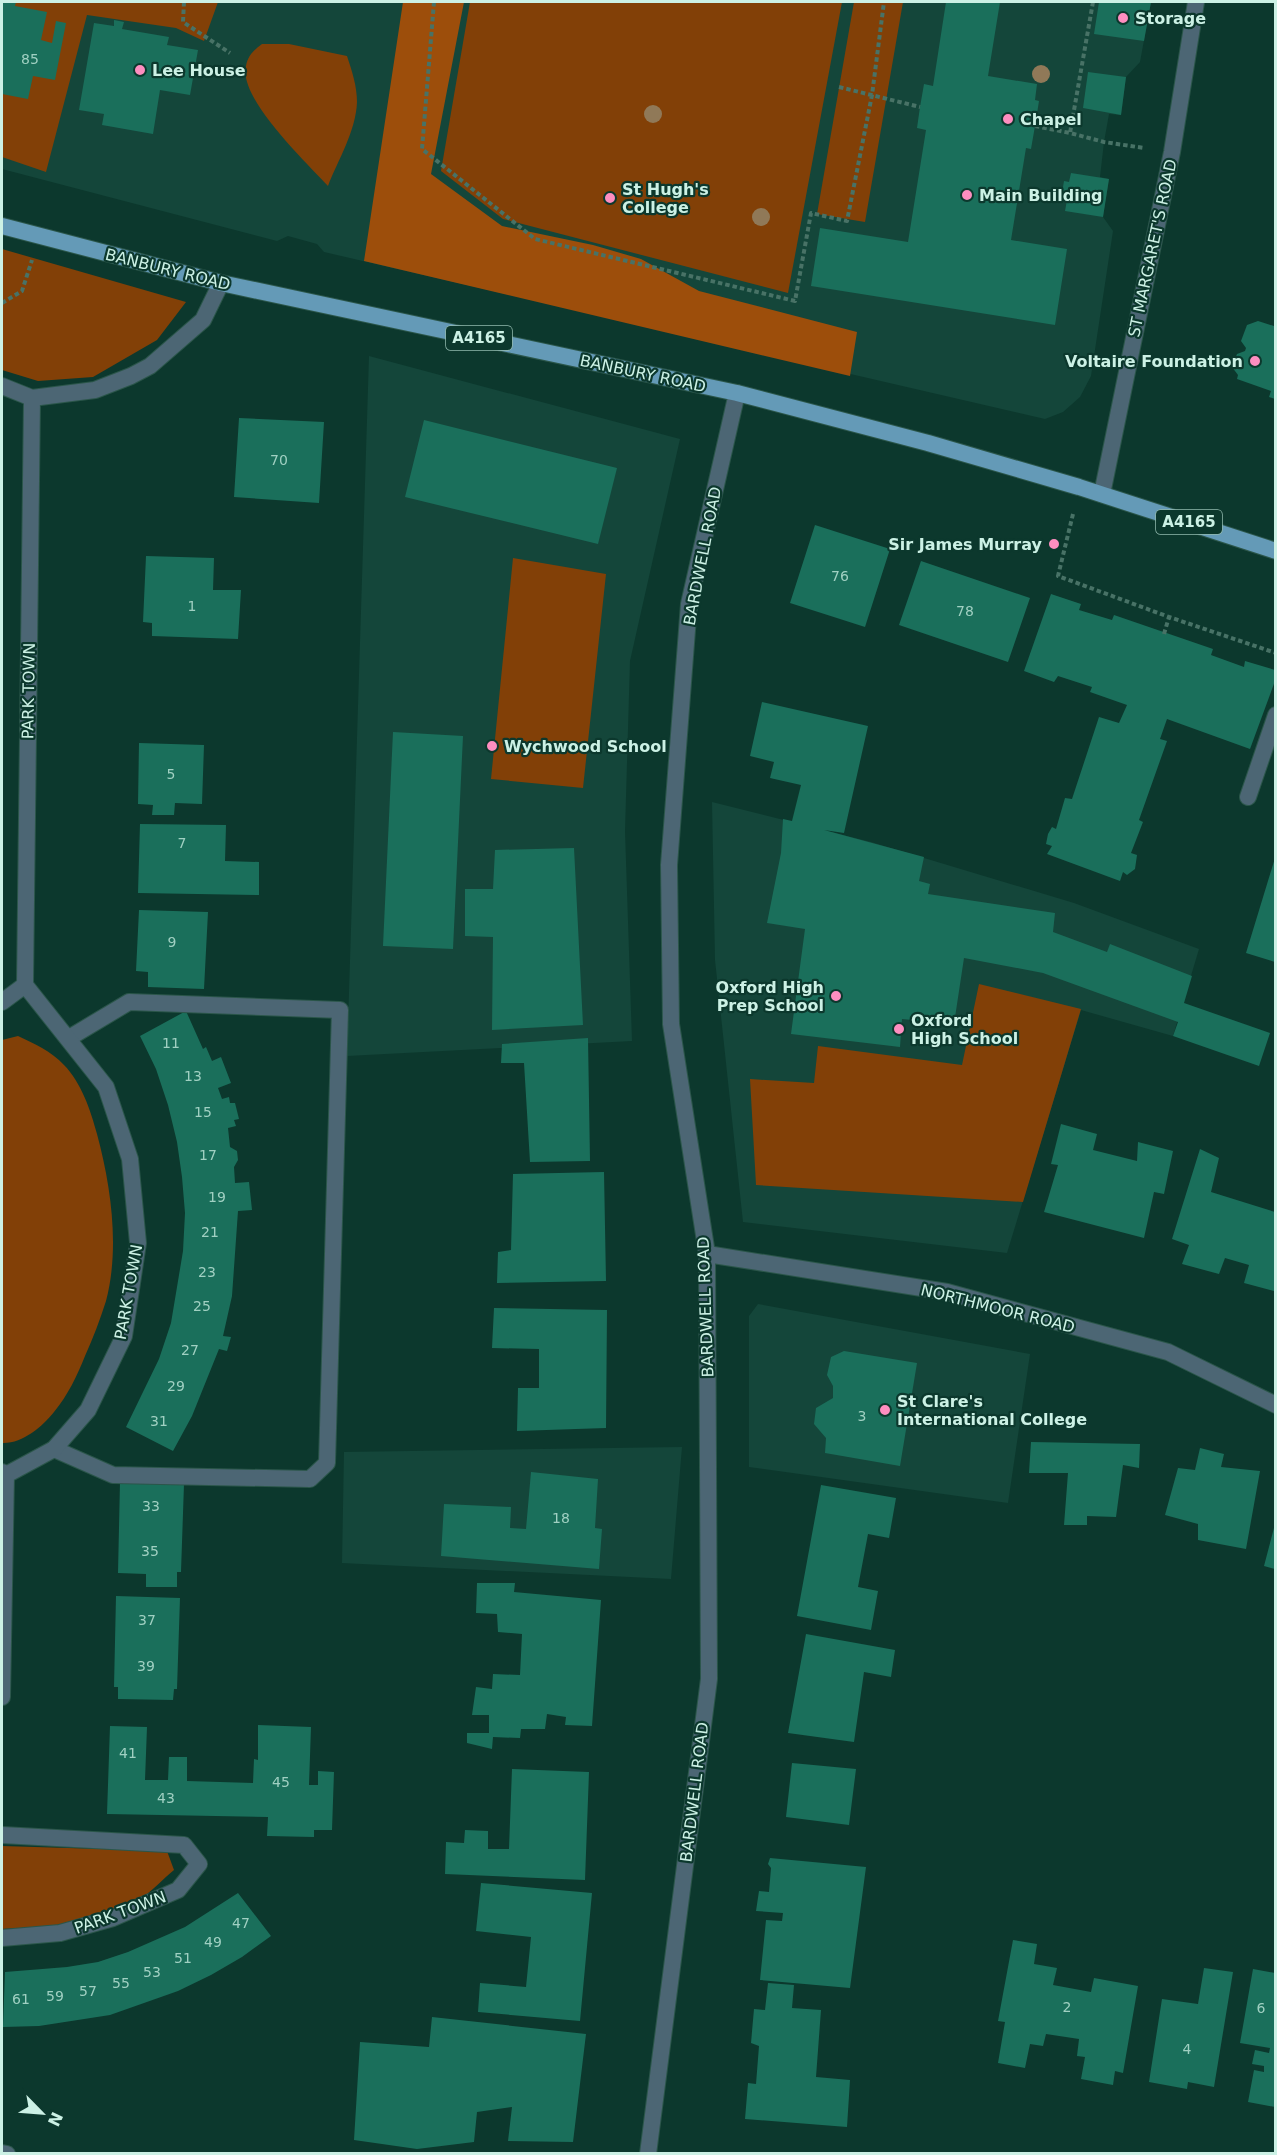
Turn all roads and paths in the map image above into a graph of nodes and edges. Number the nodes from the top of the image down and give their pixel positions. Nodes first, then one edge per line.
1 (184, 2) edge
2 (434, 2) edge
3 (884, 2) edge
4 (1094, 2) edge
5 (1196, 2) edge
6 (230, 53) dead end
7 (838, 87) dead end
8 (872, 95) junction
9 (920, 107) dead end
10 (1035, 126) dead end
11 (1070, 133) junction
12 (1172, 152) junction
13 (2, 226) edge
14 (39, 236) junction
15 (222, 283) junction
16 (2, 303) edge
17 (2, 386) edge
18 (737, 393) junction
19 (32, 398) junction
20 (1079, 487) junction
21 (1102, 494) junction
22 (1275, 551) edge
23 (1169, 617) junction
24 (1164, 634) dead end
25 (1275, 653) edge
26 (1275, 715) edge
27 (1248, 797) dead end
28 (25, 985) junction
29 (2, 1002) edge
30 (69, 1038) junction
31 (707, 1254) junction
32 (1275, 1405) edge
33 (54, 1449) junction
34 (4, 1473) edge
35 (2, 1697) edge
36 (2, 1835) edge
37 (2, 1938) edge
38 (2, 2153) edge
39 (7, 2154) edge
40 (648, 2154) edge

1 - 6 path
2 - 8 path
3 - 8 path
4 - 11 path
5 - 12 street, ST MARGARET'S ROAD
7 - 8 path
8 - 9 path
10 - 11 path
11 - 12 path
12 - 21 street, ST MARGARET'S ROAD
13 - 14 main road, BANBURY ROAD / A4165
14 - 15 main road, BANBURY ROAD / A4165
14 - 16 path
15 - 18 main road, BANBURY ROAD / A4165
15 - 19 street
17 - 19 street
18 - 20 main road, BANBURY ROAD / A4165
18 - 31 street, BARDWELL ROAD
19 - 28 street, PARK TOWN
20 - 21 main road, BANBURY ROAD / A4165
20 - 23 path
21 - 22 main road, BANBURY ROAD / A4165
23 - 24 path
23 - 25 path
26 - 27 street
28 - 29 street
28 - 30 street, PARK TOWN
30 - 33 street, PARK TOWN
30 - 33 street
31 - 32 street, NORTHMOOR ROAD
31 - 40 street, BARDWELL ROAD
33 - 34 street, PARK TOWN
34 - 35 street, PARK TOWN
36 - 37 street, PARK TOWN
38 - 39 street

